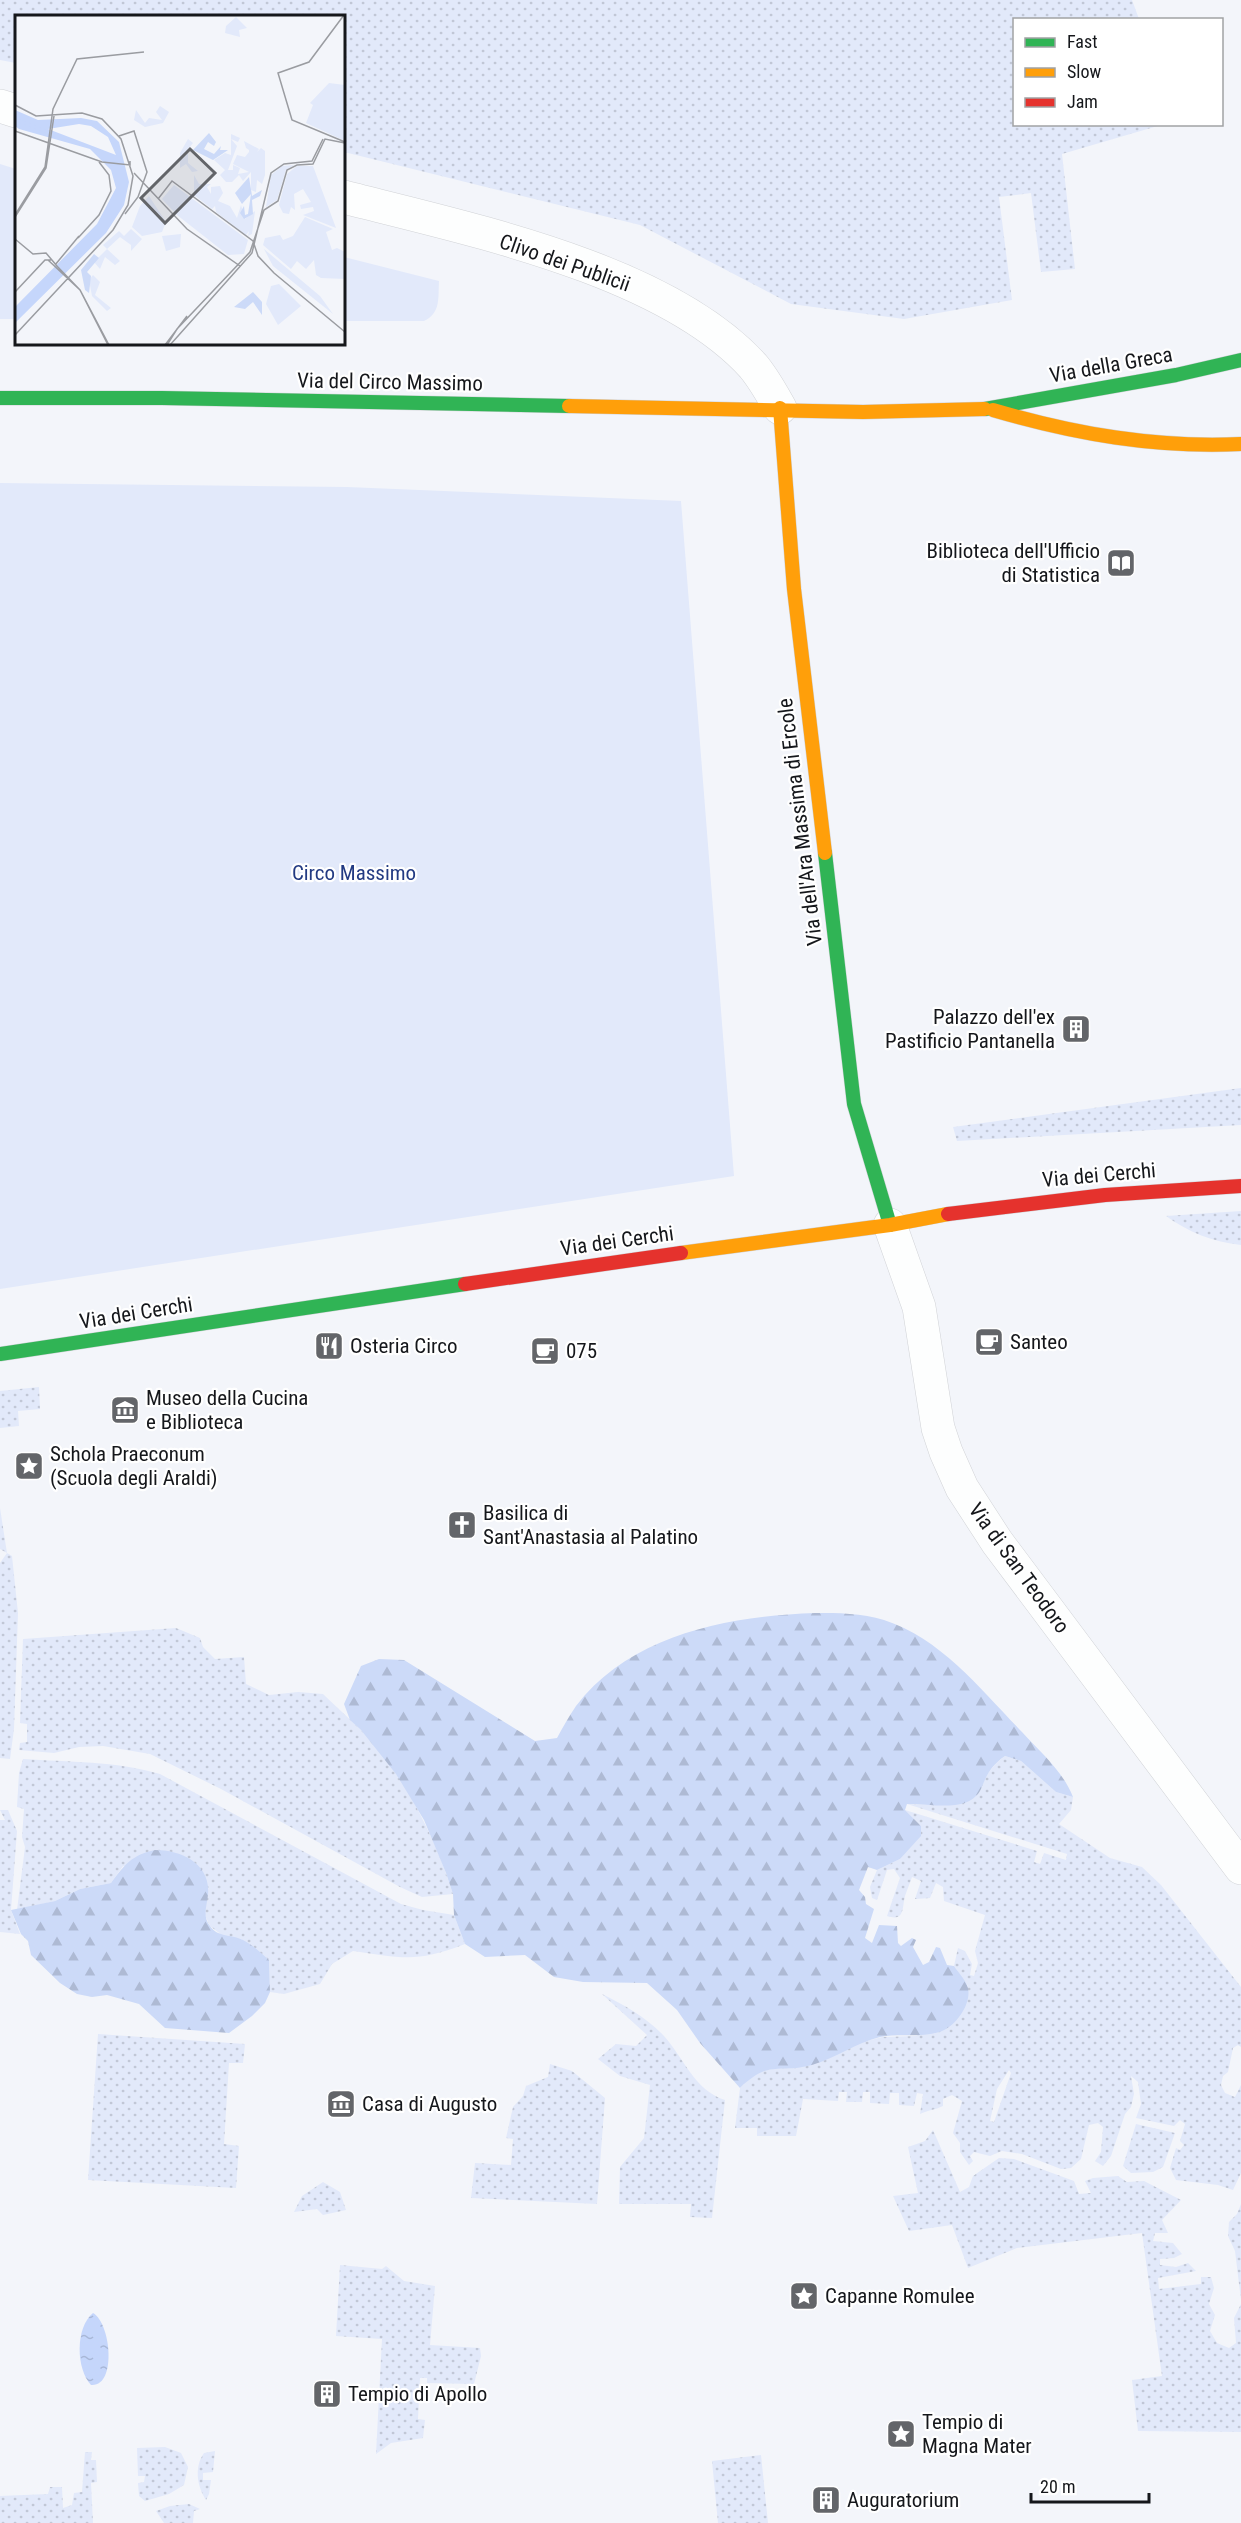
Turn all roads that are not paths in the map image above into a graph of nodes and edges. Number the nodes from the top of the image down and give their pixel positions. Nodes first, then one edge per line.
1 (0, 106) edge
2 (15, 111) edge
3 (345, 197) edge
4 (1241, 360) edge
5 (0, 398) edge
6 (780, 408) junction
7 (989, 409) junction
8 (1241, 444) edge
9 (1241, 1186) edge
10 (890, 1225) junction
11 (0, 1354) edge
12 (1241, 1868) edge

1 - 2 street
3 - 6 street, Clivo dei Publicii
4 - 7 main road, Via della Greca
5 - 6 main road, Via del Circo Massimo
6 - 7 main road, Via della Greca
6 - 10 main road, Via dell'Ara Massima di Ercole
7 - 8 main road, Via della Greca
9 - 10 main road, Via dei Cerchi
10 - 11 main road, Via dei Cerchi
10 - 12 street, Via di San Teodoro

